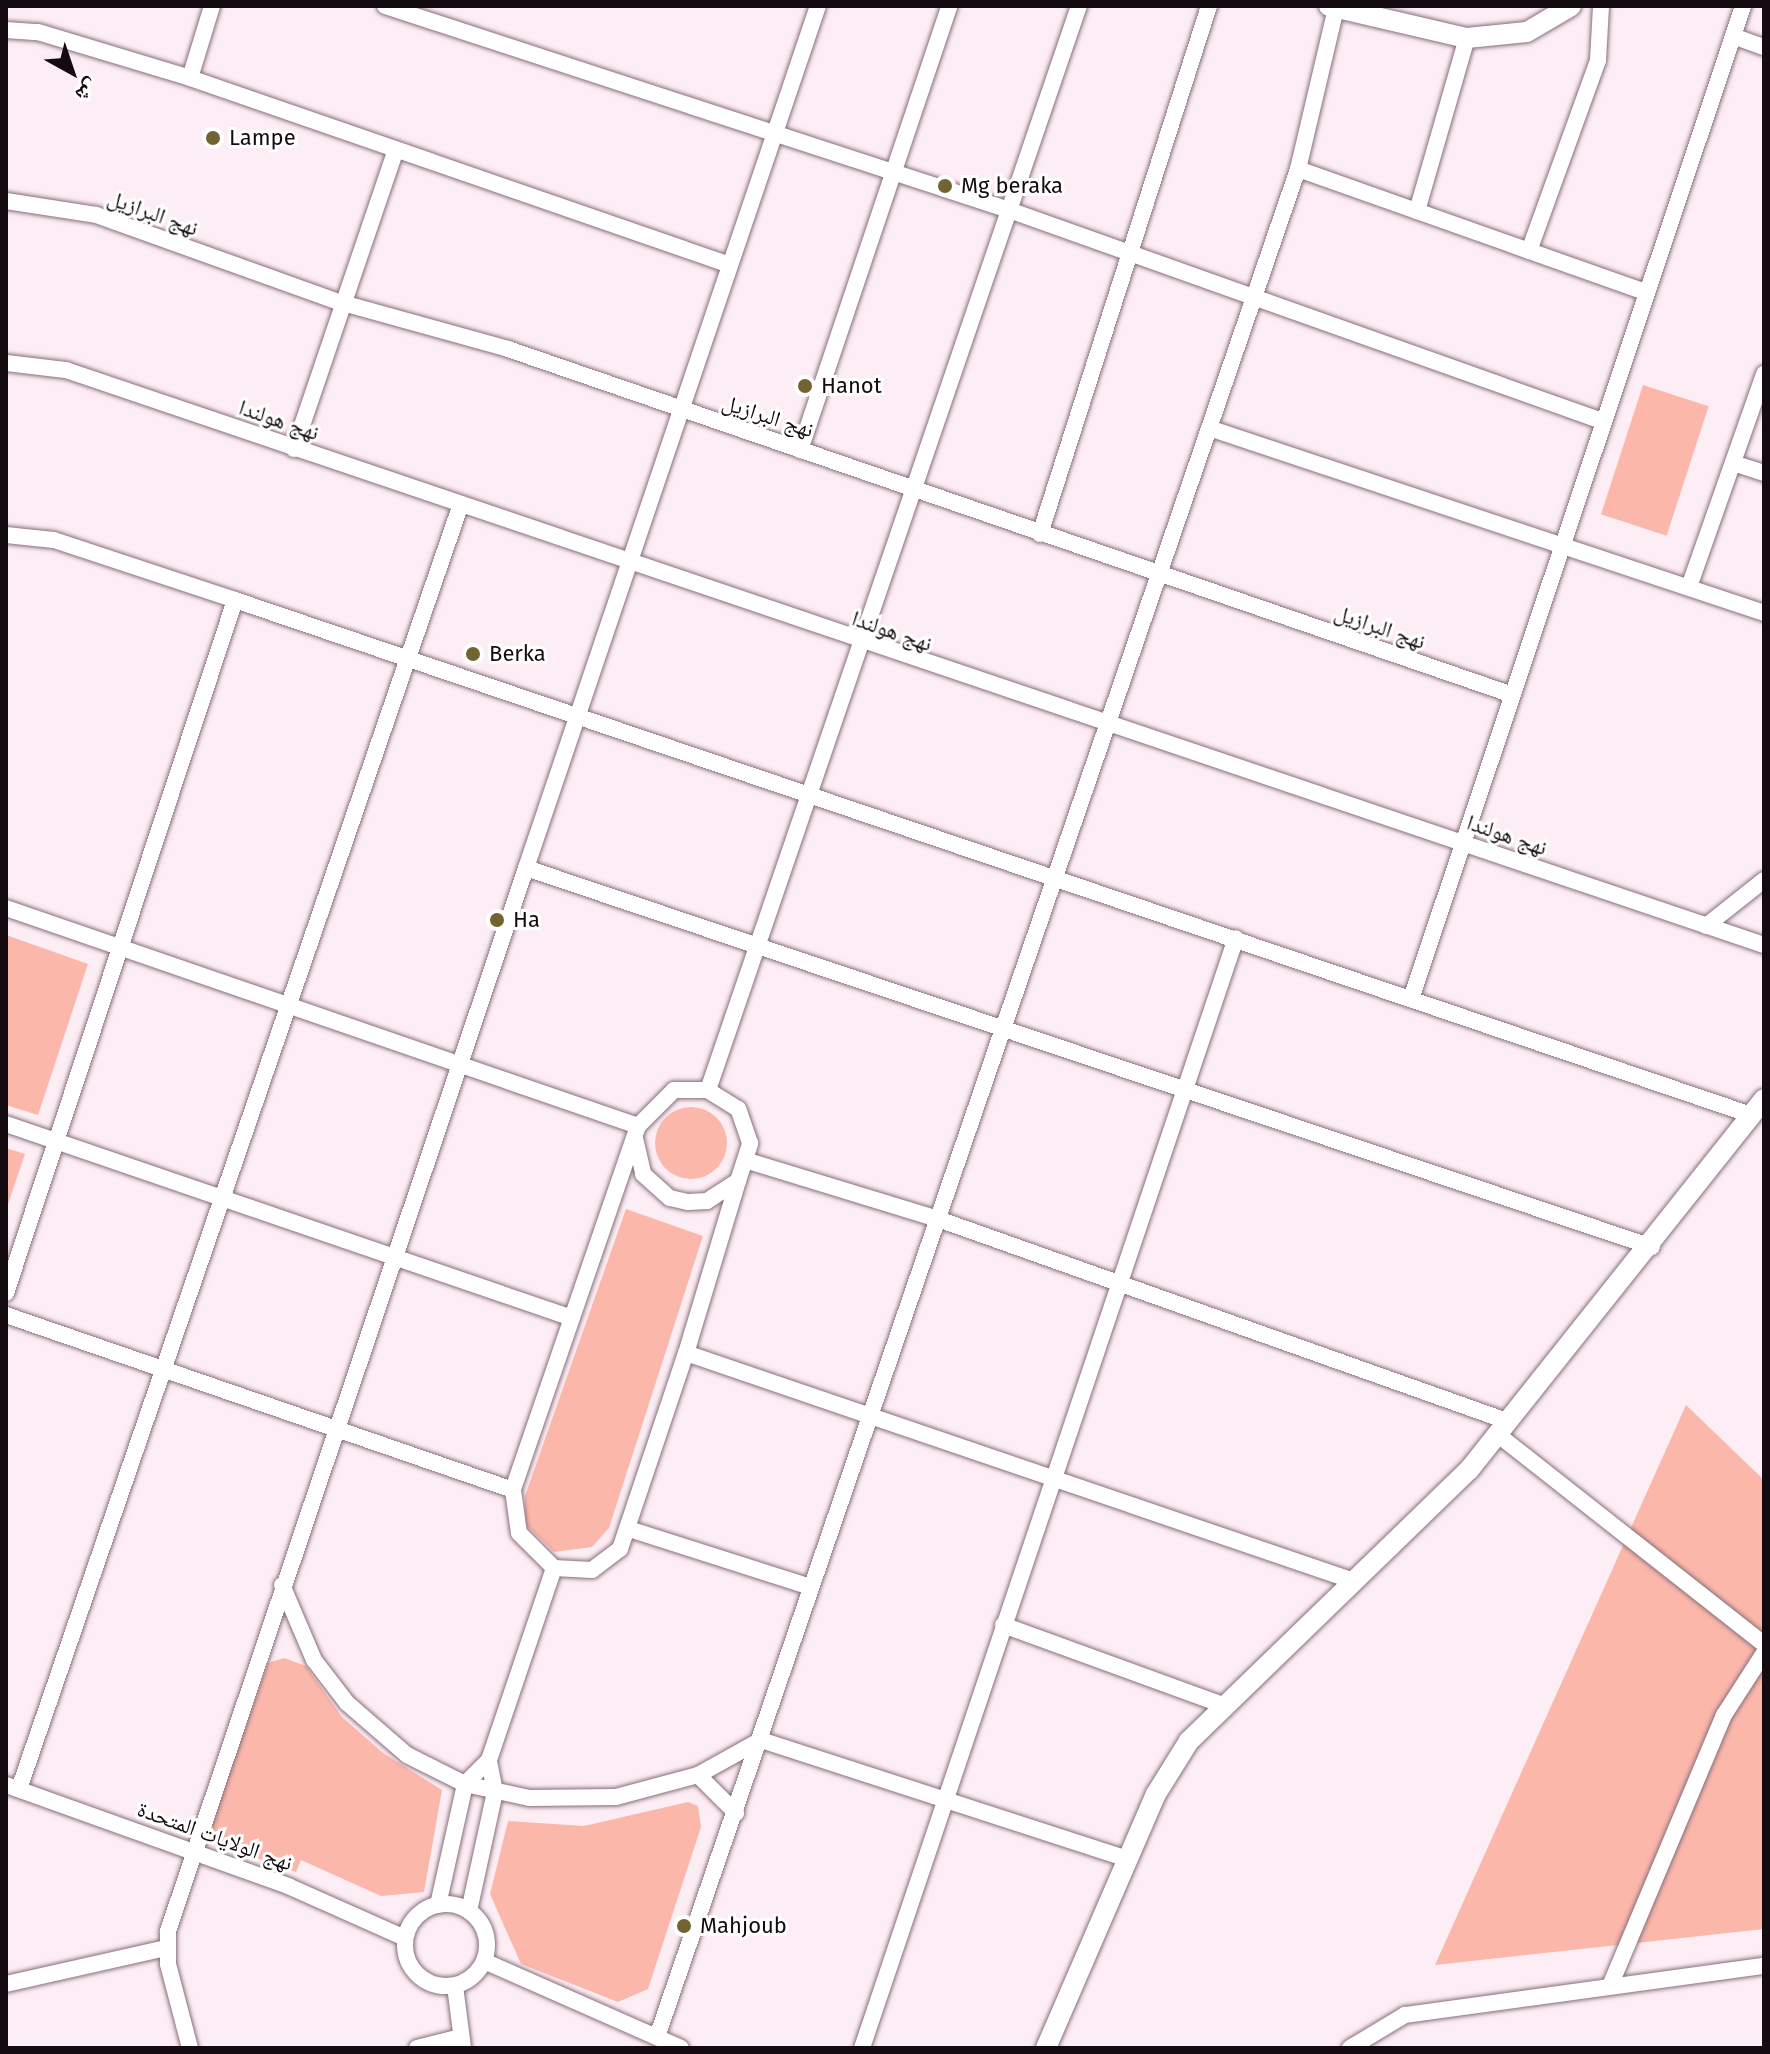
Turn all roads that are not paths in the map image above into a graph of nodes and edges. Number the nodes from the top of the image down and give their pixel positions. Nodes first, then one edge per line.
1 (212, 6) edge
2 (385, 6) edge
3 (949, 6) edge
4 (1079, 6) edge
5 (1209, 6) edge
6 (1571, 6) edge
7 (1601, 6) edge
8 (1743, 6) edge
9 (815, 7) edge
10 (1333, 7) edge
11 (432, 13) edge
12 (6, 30) edge
13 (1733, 36) junction
14 (1467, 38) junction
15 (1764, 47) edge
16 (190, 78) junction
17 (771, 133) junction
18 (395, 152) junction
19 (1298, 169) junction
20 (895, 173) junction
21 (6, 201) edge
22 (1009, 210) junction
23 (1417, 211) junction
24 (1529, 251) junction
25 (1134, 255) junction
26 (727, 264) junction
27 (1645, 292) junction
28 (1253, 298) junction
29 (339, 302) junction
30 (6, 363) edge
31 (1764, 374) edge
32 (678, 410) junction
33 (1602, 421) junction
34 (1209, 428) junction
35 (294, 449) junction
36 (800, 450) junction
37 (1733, 463) junction
38 (1764, 473) edge
39 (914, 488) junction
40 (460, 507) junction
41 (1040, 534) junction
42 (6, 535) edge
43 (1560, 547) junction
44 (627, 562) junction
45 (1154, 575) junction
46 (1689, 587) junction
47 (235, 600) junction
48 (1764, 613) edge
49 (861, 643) junction
50 (411, 663) junction
51 (1510, 694) junction
52 (577, 717) junction
53 (1103, 726) junction
54 (809, 795) junction
55 (1461, 843) junction
56 (526, 868) junction
57 (1053, 876) junction
58 (1764, 880) edge
59 (6, 908) edge
60 (1706, 926) junction
61 (1236, 938) junction
62 (1764, 945) edge
63 (121, 947) junction
64 (757, 947) junction
65 (1411, 999) junction
66 (290, 1006) junction
67 (1003, 1026) junction
68 (458, 1064) junction
69 (1189, 1088) junction
70 (708, 1090) junction
71 (1758, 1107) edge
72 (6, 1124) edge
73 (637, 1132) junction
74 (58, 1141) junction
75 (748, 1161) junction
76 (738, 1181) junction
77 (224, 1197) junction
78 (938, 1219) junction
79 (1652, 1247) junction
80 (393, 1256) junction
81 (1121, 1283) junction
82 (6, 1293) edge
83 (6, 1315) edge
84 (572, 1318) junction
85 (686, 1353) junction
86 (162, 1370) junction
87 (869, 1414) junction
88 (1502, 1428) junction
89 (335, 1431) junction
90 (1050, 1477) junction
91 (513, 1490) junction
92 (629, 1529) junction
93 (554, 1568) junction
94 (1354, 1581) junction
95 (282, 1585) junction
96 (811, 1587) junction
97 (1003, 1625) junction
98 (1764, 1644) edge
99 (1764, 1653) edge
100 (1223, 1705) junction
101 (761, 1740) junction
102 (489, 1760) junction
103 (698, 1775) junction
104 (465, 1784) junction
105 (13, 1787) edge
106 (495, 1792) junction
107 (943, 1799) junction
108 (736, 1813) junction
109 (193, 1850) junction
110 (1127, 1859) junction
111 (438, 1905) junction
112 (469, 1911) junction
113 (405, 1946) junction
114 (166, 1948) junction
115 (484, 1961) junction
116 (1764, 1966) edge
117 (462, 1982) junction
118 (6, 1984) edge
119 (1610, 1986) junction
120 (657, 2037) junction
121 (461, 2043) edge
122 (190, 2048) edge
123 (417, 2048) edge
124 (681, 2048) edge
125 (862, 2048) edge
126 (1046, 2048) edge
127 (1350, 2048) edge

1 - 16 street
2 - 11 street
3 - 20 street
4 - 22 street
5 - 25 street
6 - 14 street
7 - 24 street
8 - 13 street
9 - 17 street
10 - 14 street
10 - 19 street
11 - 17 street
12 - 16 street
13 - 15 street
13 - 27 street
14 - 23 street
16 - 18 street
17 - 20 street
17 - 26 street
18 - 26 street
18 - 29 street
19 - 23 street
19 - 28 street
20 - 22 street
20 - 36 street
21 - 29 street, نهج البرازيل
22 - 25 street
22 - 39 street
23 - 24 street
24 - 27 street
25 - 28 street
25 - 41 street
26 - 32 street
27 - 33 street
28 - 33 street
28 - 34 street
29 - 32 street, نهج البرازيل
29 - 35 street
30 - 35 street, نهج هولندا
31 - 37 street
32 - 36 street, نهج البرازيل
32 - 44 street
33 - 43 street
34 - 43 street
34 - 45 street
35 - 40 street, نهج هولندا
36 - 39 street, نهج البرازيل
37 - 38 street
37 - 46 street
39 - 41 street, نهج البرازيل
39 - 49 street
40 - 44 street, نهج هولندا
40 - 50 street
41 - 45 street, نهج البرازيل
42 - 47 street
43 - 46 street
43 - 51 street
44 - 49 street, نهج هولندا
44 - 52 street
45 - 51 street, نهج البرازيل
45 - 53 street
46 - 48 street
47 - 50 street
47 - 63 street
49 - 53 street, نهج هولندا
49 - 54 street
50 - 52 street
50 - 66 street
51 - 55 street
52 - 54 street
52 - 56 street
53 - 55 street, نهج هولندا
53 - 57 street
54 - 57 street
54 - 64 street
55 - 60 street, نهج هولندا
55 - 65 street
56 - 64 street
56 - 68 street
57 - 61 street
57 - 67 street
58 - 60 street
59 - 63 street
60 - 62 street, نهج هولندا
61 - 65 street
61 - 69 street
63 - 66 street
63 - 74 street
64 - 67 street
64 - 70 street
65 - 71 street
66 - 68 street
66 - 77 street
67 - 69 street
67 - 78 street
68 - 73 street
68 - 80 street
69 - 79 street
69 - 81 street
70 - 73 street
70 - 75 street
71 - 79 street
72 - 74 street
73 - 76 street
73 - 84 street
74 - 77 street
74 - 82 street
75 - 76 street
75 - 78 street
76 - 85 street
77 - 80 street
77 - 86 street
78 - 81 street
78 - 87 street
79 - 88 street
80 - 84 street
80 - 89 street
81 - 88 street
81 - 90 street
83 - 86 street
84 - 91 street
85 - 87 street
85 - 92 street
86 - 89 street
86 - 105 street
87 - 90 street
87 - 96 street
88 - 94 street
88 - 98 street
89 - 91 street
89 - 95 street
90 - 94 street
90 - 97 street
91 - 93 street
92 - 93 street
92 - 96 street
93 - 102 street
94 - 100 street
95 - 104 street
95 - 109 street
96 - 101 street
97 - 100 street
97 - 107 street
99 - 119 street
100 - 110 street
101 - 103 street
101 - 107 street
101 - 108 street
102 - 104 street
102 - 106 street
103 - 106 street
103 - 108 street
104 - 106 street
104 - 111 street
105 - 109 street, نهج الولايات المتحدة
106 - 112 street
107 - 110 street
107 - 125 street
108 - 120 street
109 - 113 street, نهج الولايات المتحدة
109 - 114 street
110 - 126 street
111 - 112 street
111 - 113 street
112 - 115 street
113 - 117 street, نهج الولايات المتحدة
114 - 118 street
114 - 122 street
115 - 117 street
115 - 120 street
116 - 119 street
117 - 121 street
119 - 127 street
120 - 124 street
121 - 123 street

